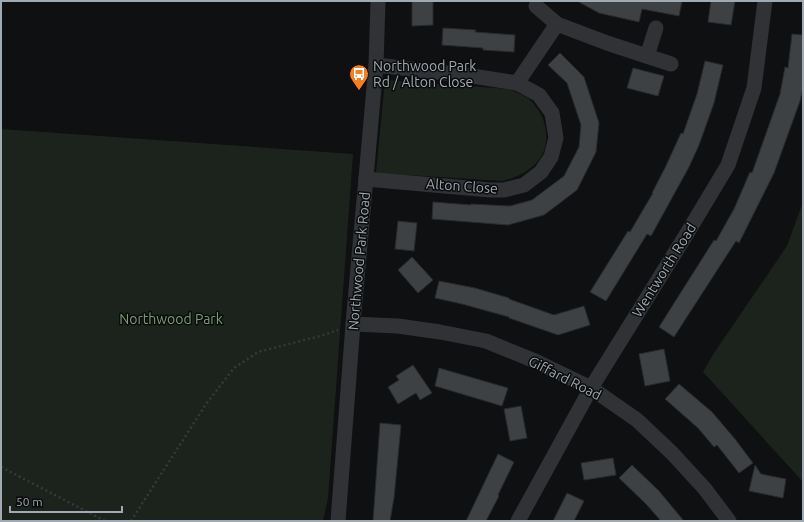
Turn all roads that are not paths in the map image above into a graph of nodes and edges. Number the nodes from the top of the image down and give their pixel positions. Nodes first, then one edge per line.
1 (378, 1) edge
2 (765, 1) edge
3 (536, 6) dead end
4 (557, 24) junction
5 (656, 28) dead end
6 (647, 56) junction
7 (672, 64) dead end
8 (376, 65) junction
9 (517, 83) junction
10 (366, 179) junction
11 (354, 324) junction
12 (591, 388) junction
13 (338, 521) edge
14 (518, 521) edge
15 (729, 521) edge

1 - 8 street, Northwood Park Road
2 - 12 street, Wentworth Road
3 - 4 street
4 - 6 street
4 - 9 street
5 - 6 street
6 - 7 street
8 - 9 street, Alton Close
8 - 10 street, Northwood Park Road
9 - 10 street, Alton Close
10 - 11 street, Northwood Park Road
11 - 12 street, Giffard Road
11 - 13 street, Northwood Park Road
12 - 14 street, Wentworth Road
12 - 15 street, Giffard Road

